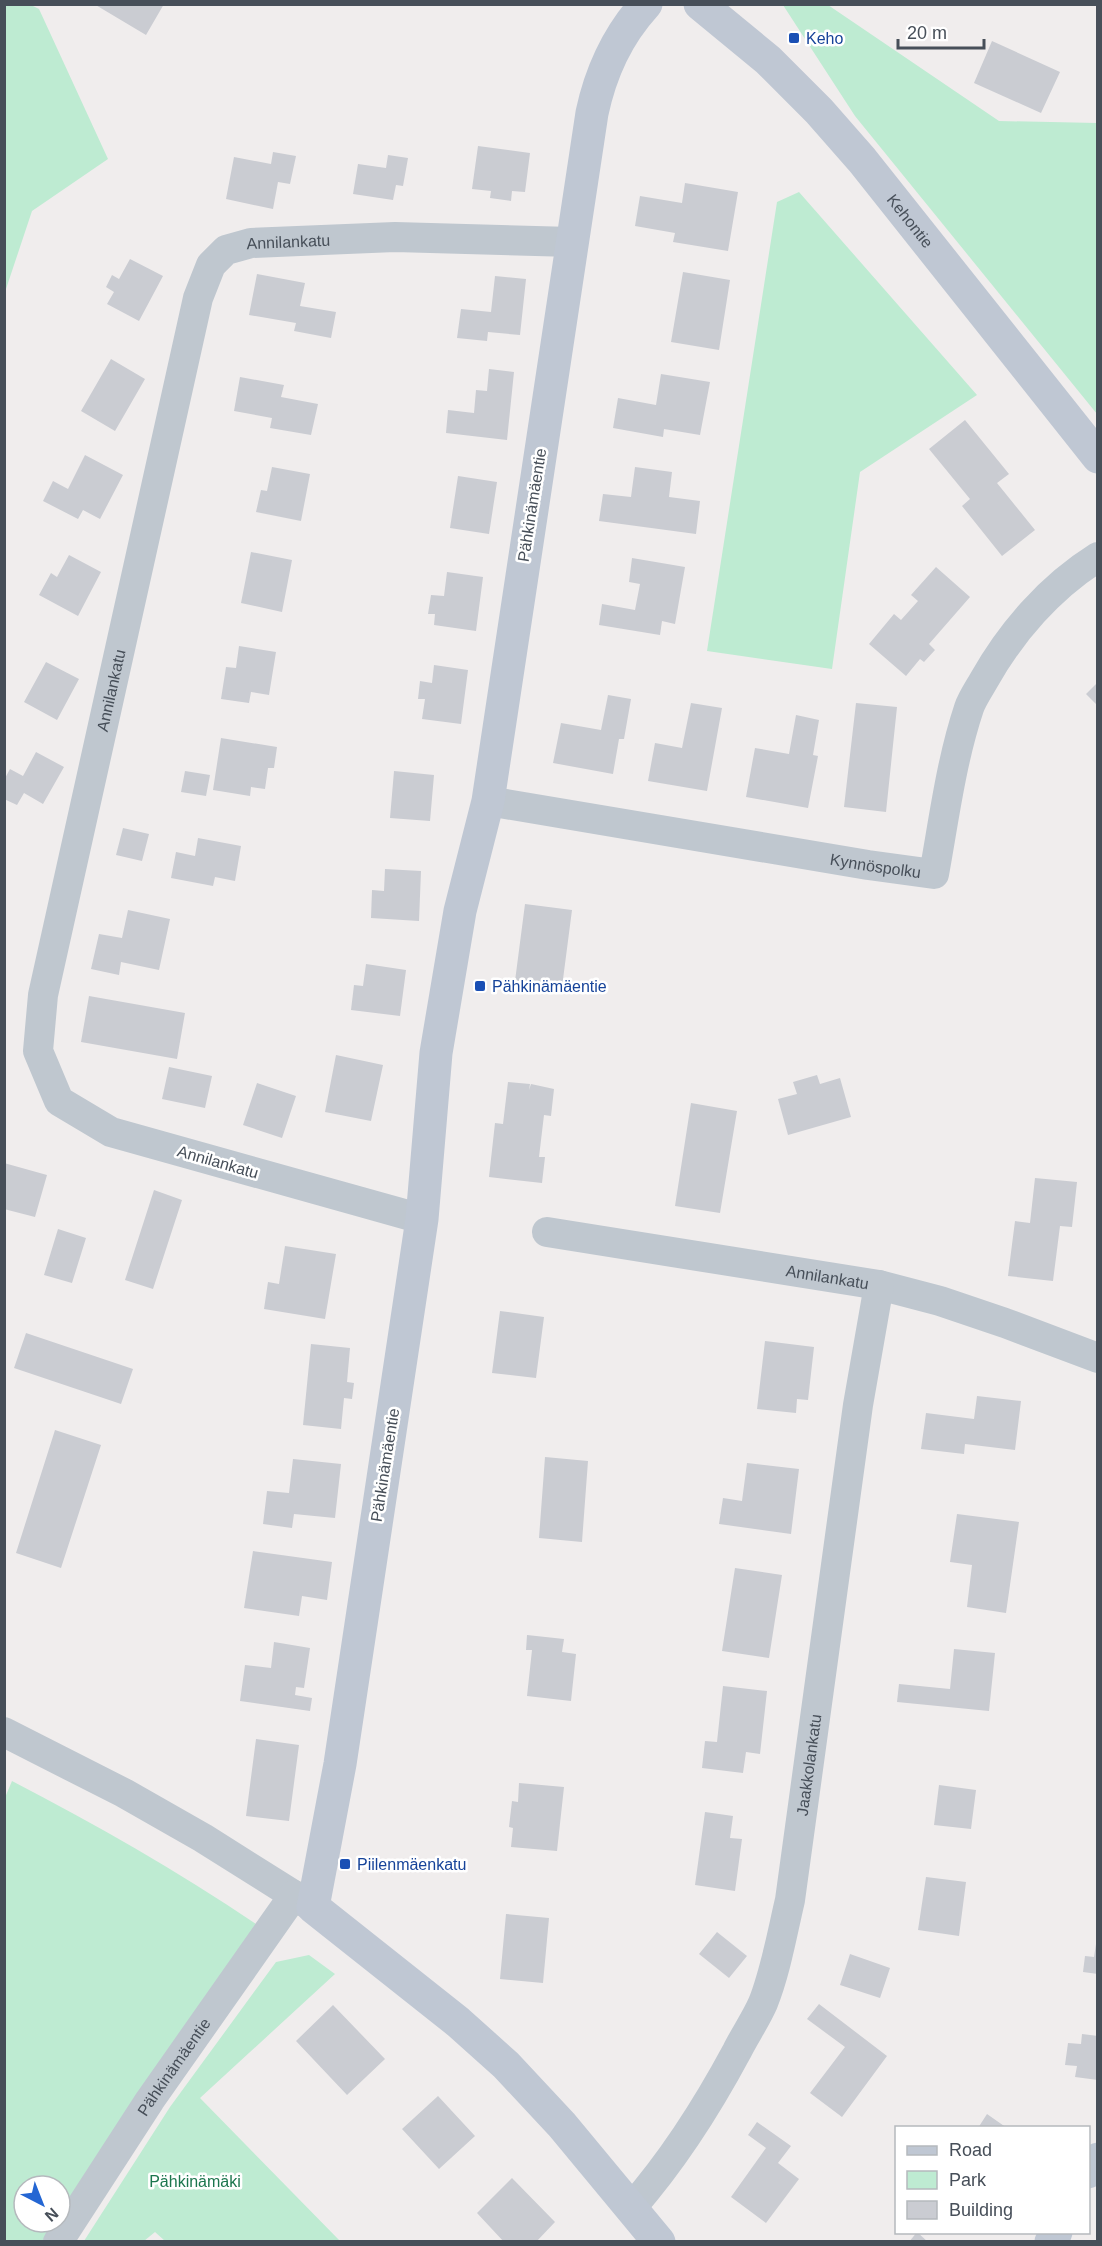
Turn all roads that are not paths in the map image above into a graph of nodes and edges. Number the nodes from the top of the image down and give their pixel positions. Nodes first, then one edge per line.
1 (646, 4) edge
2 (699, 4) edge
3 (572, 242) junction
4 (1098, 458) edge
5 (1098, 557) edge
6 (488, 801) junction
7 (422, 1219) junction
8 (547, 1232) dead end
9 (879, 1285) junction
10 (1098, 1358) edge
11 (4, 1732) edge
12 (303, 1901) junction
13 (632, 2207) junction
14 (58, 2241) edge
15 (659, 2241) edge

1 - 3 street, Pähkinämäentie
2 - 4 street, Kehontie
3 - 6 street, Pähkinämäentie
3 - 7 street, Annilankatu
5 - 6 street, Kynnöspolku
6 - 7 street, Pähkinämäentie
7 - 12 street, Pähkinämäentie
8 - 9 street, Annilankatu
9 - 10 street, Annilankatu
9 - 13 street, Jaakkolankatu
11 - 12 street
12 - 13 street
12 - 14 street, Pähkinämäentie
13 - 15 street

